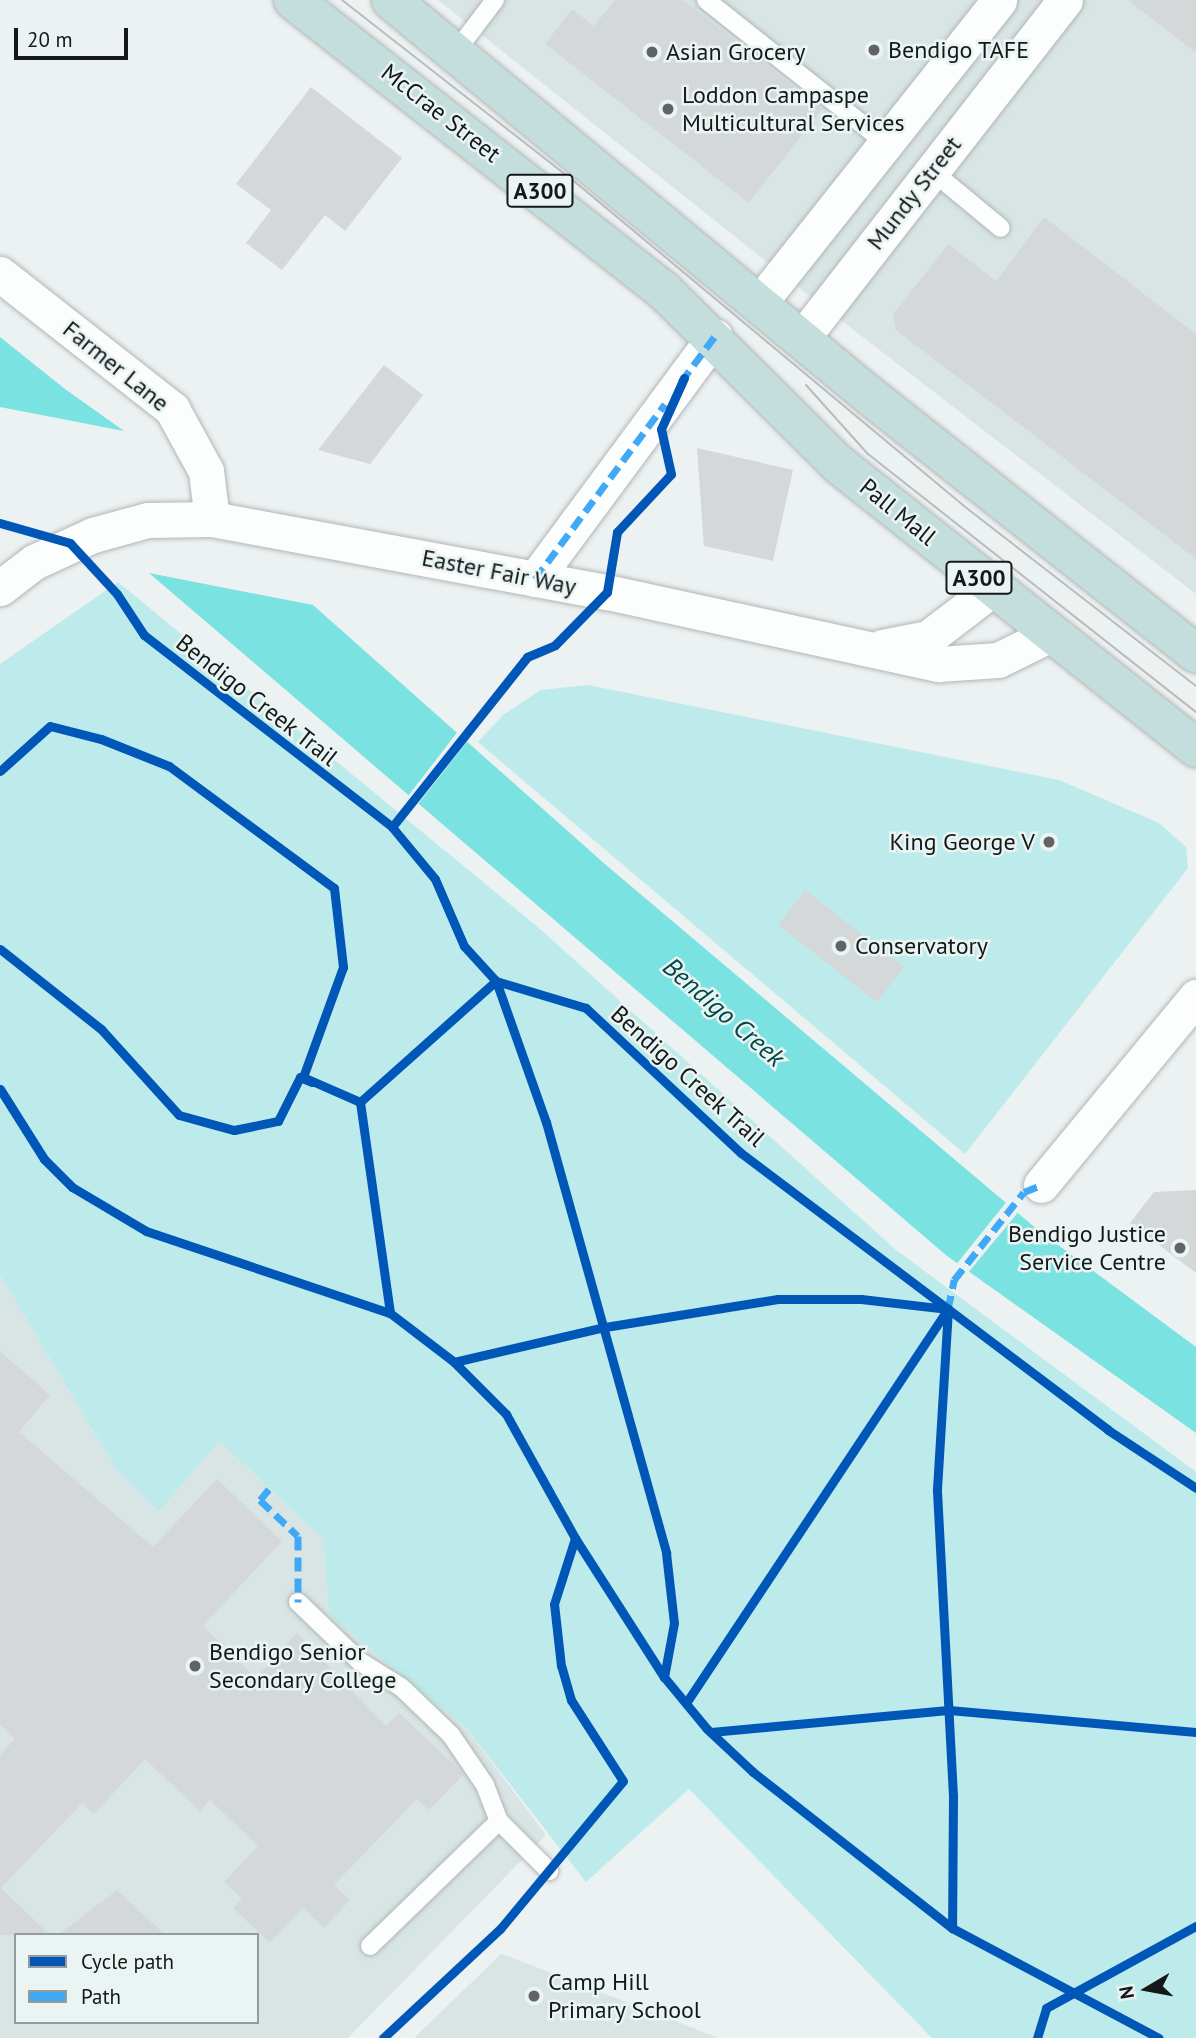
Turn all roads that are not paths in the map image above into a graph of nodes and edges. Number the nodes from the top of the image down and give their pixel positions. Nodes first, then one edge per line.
1 (293, 0) edge
2 (391, 0) edge
3 (495, 0) edge
4 (706, 0) edge
5 (999, 0) edge
6 (1065, 0) edge
7 (457, 50) junction
8 (878, 156) junction
9 (932, 171) junction
10 (909, 200) junction
11 (1001, 228) dead end
12 (0, 274) edge
13 (760, 302) junction
14 (720, 342) junction
15 (815, 349) junction
16 (768, 392) junction
17 (212, 519) junction
18 (535, 579) junction
19 (0, 588) edge
20 (992, 589) junction
21 (1051, 634) junction
22 (868, 646) junction
23 (1196, 653) edge
24 (1196, 748) edge
25 (1196, 997) edge
26 (1041, 1185) dead end
27 (298, 1602) dead end
28 (499, 1821) junction
29 (549, 1871) dead end
30 (370, 1946) dead end

1 - 14 highway, McCrae Street / A300
2 - 7 highway, A300
3 - 7 lane
4 - 8 lane
5 - 8 street
6 - 9 street, Mundy Street
7 - 13 highway, A300
8 - 10 street
8 - 13 street
9 - 10 street, Mundy Street
9 - 11 lane
10 - 15 street, Mundy Street
12 - 17 street, Farmer Lane
13 - 14 highway
13 - 15 highway, A300
14 - 16 highway, McCrae Street / A300
14 - 18 street
15 - 16 highway, Mundy Street
15 - 23 highway, A300
16 - 20 highway, Pall Mall / A300
17 - 18 street, Easter Fair Way
17 - 19 street, Easter Fair Way
18 - 22 street, Easter Fair Way
20 - 21 highway, Pall Mall / A300
20 - 22 street, Easter Fair Way
21 - 22 street, Easter Fair Way
21 - 24 highway, Pall Mall / A300
25 - 26 street
27 - 28 lane
28 - 29 lane
28 - 30 lane

